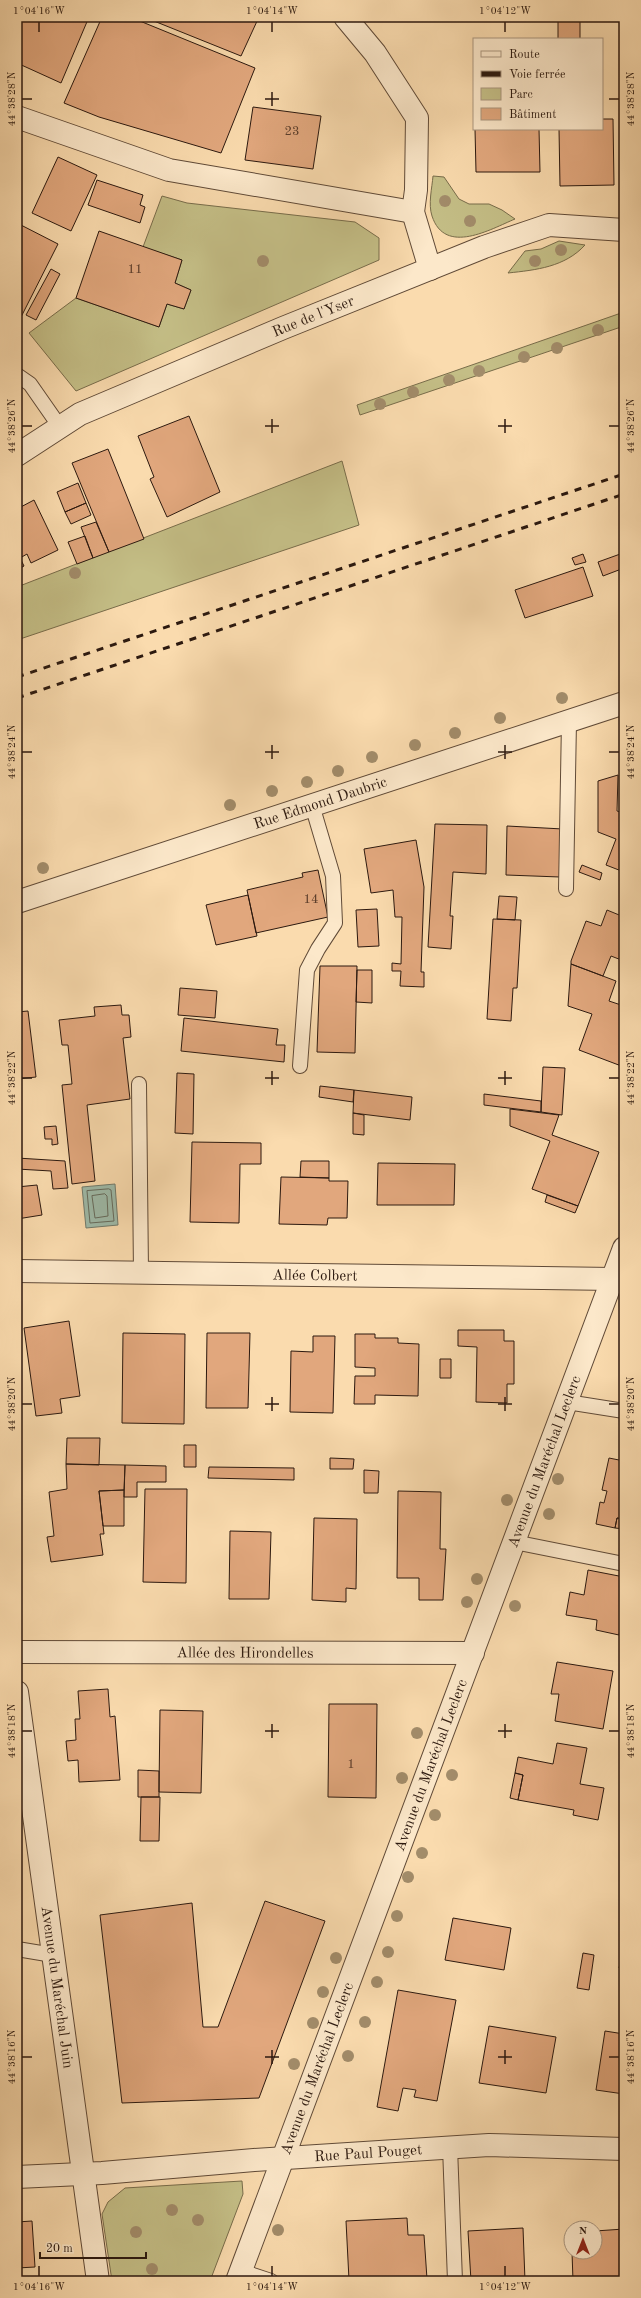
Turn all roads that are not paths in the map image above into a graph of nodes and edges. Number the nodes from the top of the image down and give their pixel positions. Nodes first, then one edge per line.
1 (345, 17) edge
2 (17, 117) edge
3 (413, 212) junction
4 (624, 230) edge
5 (430, 269) junction
6 (17, 375) edge
7 (60, 427) junction
8 (17, 456) edge
9 (624, 703) edge
10 (569, 721) junction
11 (312, 805) junction
12 (566, 889) dead end
13 (17, 902) edge
14 (300, 1066) dead end
15 (139, 1084) dead end
16 (624, 1248) edge
17 (17, 1270) edge
18 (141, 1272) junction
19 (613, 1279) junction
20 (567, 1402) junction
21 (624, 1411) edge
22 (514, 1542) junction
23 (624, 1564) edge
24 (17, 1652) edge
25 (473, 1653) junction
26 (17, 1692) edge
27 (17, 1949) edge
28 (53, 1955) junction
29 (450, 2147) junction
30 (624, 2149) edge
31 (282, 2159) junction
32 (84, 2174) junction
33 (17, 2177) edge
34 (239, 2276) edge
35 (98, 2281) edge
36 (271, 2281) edge
37 (455, 2281) edge

1 - 3 street
2 - 3 street
3 - 5 street
4 - 5 street, Rue de l'Yser
5 - 7 street, Rue de l'Yser
6 - 7 lane
7 - 8 street, Rue de l'Yser
9 - 10 street, Rue Edmond Daubric
10 - 11 street, Rue Edmond Daubric
10 - 12 lane
11 - 13 street, Rue Edmond Daubric
11 - 14 lane
15 - 18 lane
16 - 19 street, Avenue du Maréchal Leclerc
17 - 18 street, Allée Colbert
18 - 19 street, Allée Colbert
19 - 20 street, Avenue du Maréchal Leclerc
20 - 21 lane
20 - 22 street, Avenue du Maréchal Leclerc
22 - 23 lane
22 - 25 street, Avenue du Maréchal Leclerc
24 - 25 street, Allée des Hirondelles
25 - 31 street, Avenue du Maréchal Leclerc
26 - 28 street, Avenue du Maréchal Juin
27 - 28 lane
28 - 32 street, Avenue du Maréchal Juin
29 - 30 street, Rue Paul Pouget
29 - 31 street, Rue Paul Pouget
29 - 37 lane
31 - 32 street, Rue Paul Pouget
31 - 34 street, Avenue du Maréchal Leclerc
32 - 33 street, Rue Paul Pouget
32 - 35 street, Avenue du Maréchal Juin
34 - 36 lane

